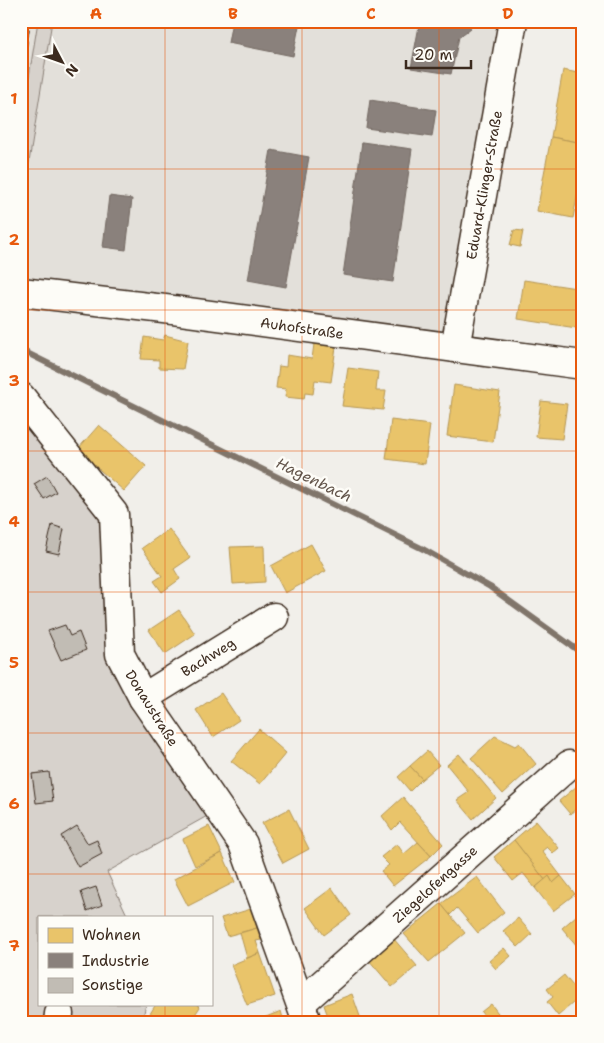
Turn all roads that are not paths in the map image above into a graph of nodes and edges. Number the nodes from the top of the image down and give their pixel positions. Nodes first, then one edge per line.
1 (513, 21) edge
2 (21, 292) edge
3 (455, 348) junction
4 (583, 365) edge
5 (21, 397) edge
6 (274, 617) dead end
7 (143, 698) junction
8 (569, 765) dead end
9 (304, 1012) edge

1 - 3 street, Eduard-Klinger-Straße
2 - 3 street, Auhofstraße
3 - 4 street, Auhofstraße
5 - 7 street, Donaustraße
6 - 7 street, Bachweg
7 - 9 street, Donaustraße
8 - 9 street, Ziegelofengasse

